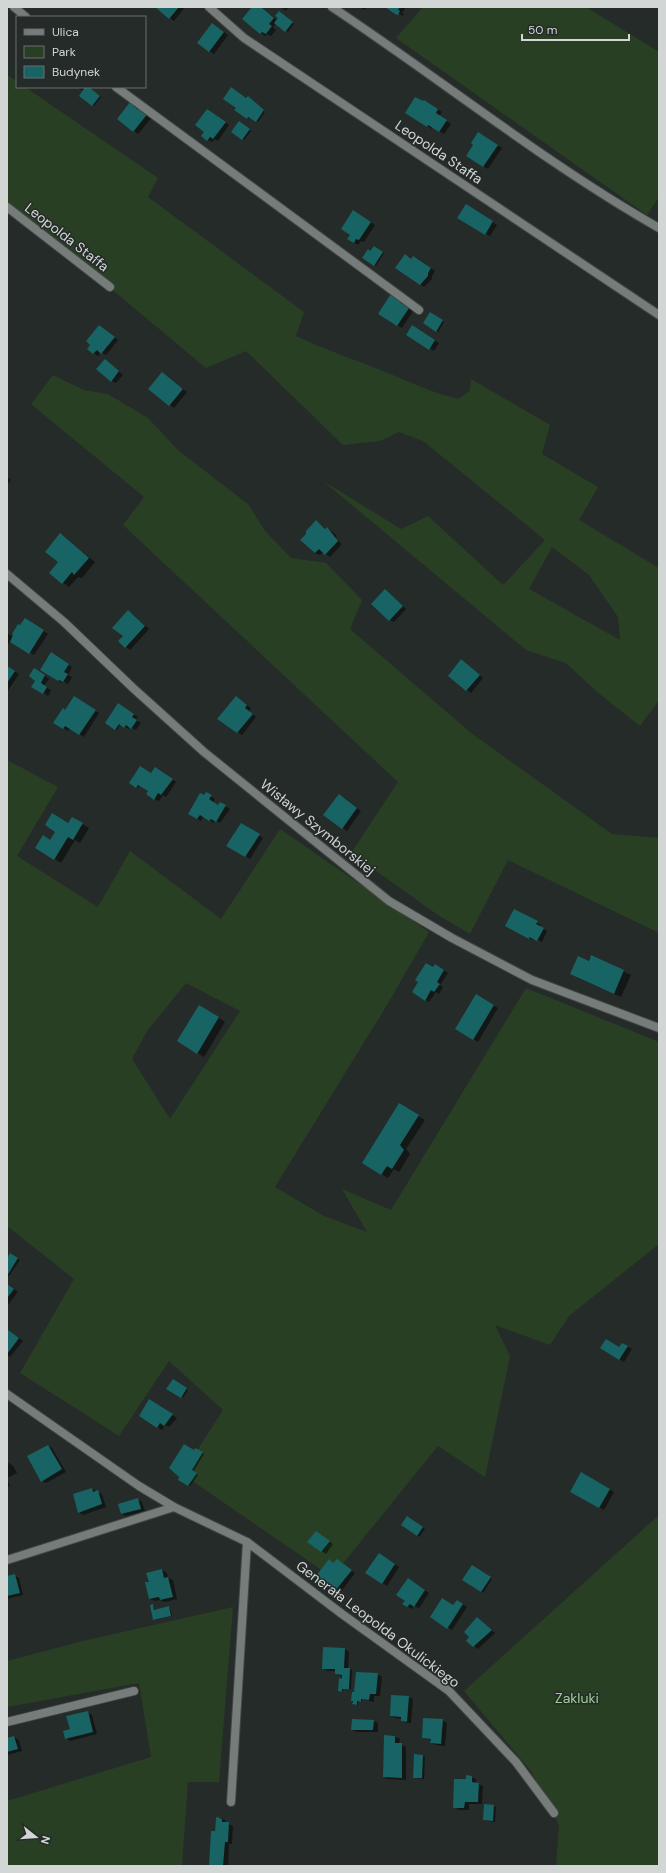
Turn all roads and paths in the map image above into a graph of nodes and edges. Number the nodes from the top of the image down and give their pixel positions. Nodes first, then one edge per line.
1 (14, 7) edge
2 (209, 7) edge
3 (332, 7) edge
4 (25, 16) edge
5 (117, 88) edge
6 (7, 207) edge
7 (659, 228) edge
8 (110, 287) dead end
9 (419, 310) dead end
10 (659, 315) edge
11 (7, 574) edge
12 (659, 1028) edge
13 (7, 1394) edge
14 (174, 1507) junction
15 (247, 1542) junction
16 (7, 1560) edge
17 (134, 1691) dead end
18 (7, 1722) edge
19 (231, 1802) dead end
20 (554, 1813) dead end

1 - 4 street
2 - 10 street, Leopolda Staffa
3 - 7 street
5 - 9 street
6 - 8 street, Leopolda Staffa
11 - 12 street, Wisławy Szymborskiej
13 - 14 street, Generała Leopolda Okulickiego
14 - 15 street, Generała Leopolda Okulickiego
14 - 16 street
15 - 19 street
15 - 20 street, Generała Leopolda Okulickiego
17 - 18 street

